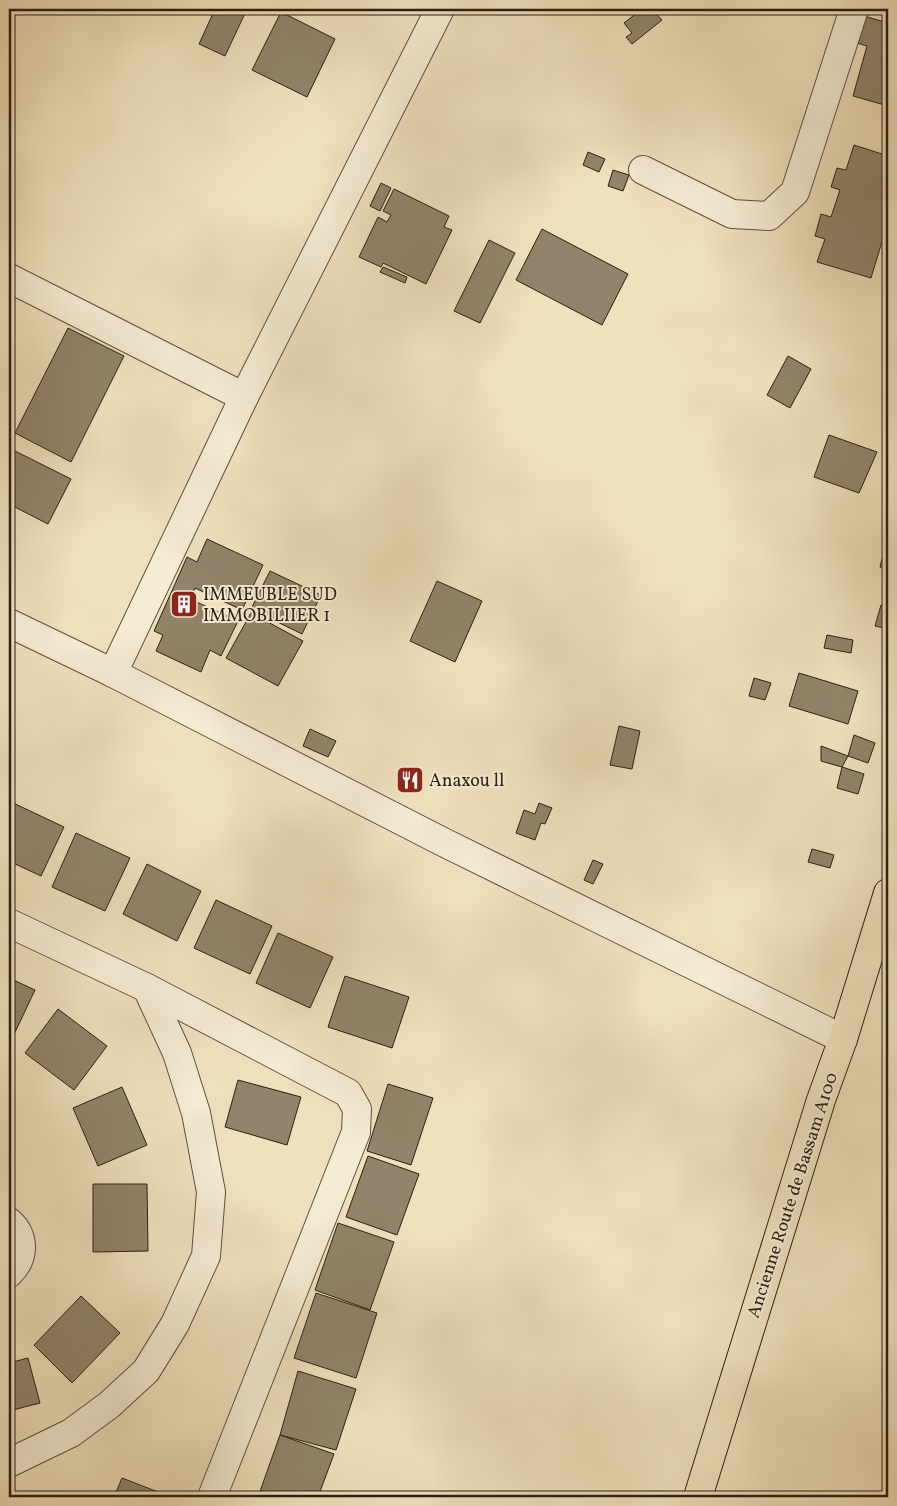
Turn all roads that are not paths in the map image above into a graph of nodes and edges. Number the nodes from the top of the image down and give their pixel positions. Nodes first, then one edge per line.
1 (440, 9) edge
2 (854, 9) edge
3 (643, 170) dead end
4 (9, 278) edge
5 (244, 397) junction
6 (9, 623) edge
7 (113, 673) junction
8 (888, 893) edge
9 (9, 923) edge
10 (147, 988) junction
11 (843, 1039) junction
12 (9, 1222) edge
13 (9, 1273) edge
14 (9, 1464) edge
15 (212, 1497) edge
16 (698, 1497) edge

1 - 5 street
2 - 3 street
4 - 5 street
5 - 7 street
6 - 7 street
7 - 11 street
8 - 11 main road, Ancienne Route de Bassam A100
9 - 10 street
10 - 14 street
10 - 15 street
11 - 16 main road, Ancienne Route de Bassam A100
12 - 13 street

